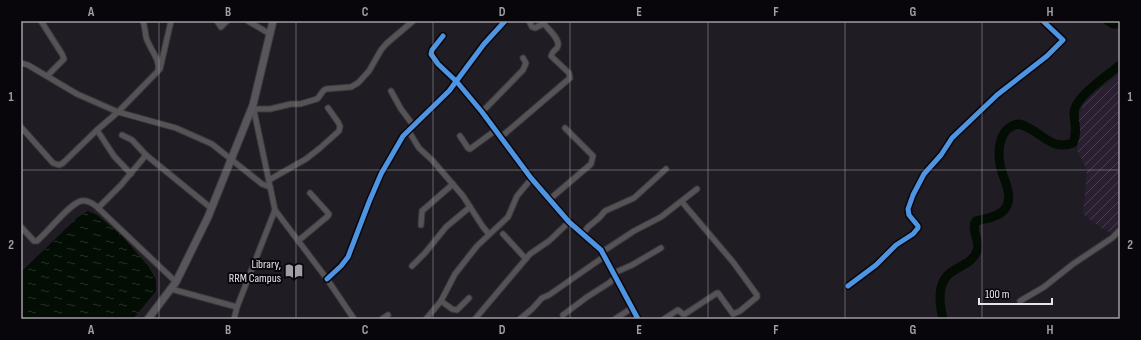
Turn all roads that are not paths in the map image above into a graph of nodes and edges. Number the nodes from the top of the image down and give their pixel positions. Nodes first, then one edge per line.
1 (41, 21) edge
2 (143, 21) edge
3 (171, 21) edge
4 (217, 21) edge
5 (227, 21) edge
6 (248, 21) edge
7 (273, 21) edge
8 (413, 21) edge
9 (505, 21) edge
10 (528, 21) edge
11 (1043, 21) edge
12 (270, 34) junction
13 (443, 36) dead end
14 (523, 58) dead end
15 (21, 63) edge
16 (158, 71) junction
17 (47, 76) junction
18 (457, 82) junction
19 (391, 91) dead end
20 (253, 107) junction
21 (328, 108) dead end
22 (118, 112) junction
23 (482, 112) junction
24 (413, 125) junction
25 (21, 127) edge
26 (566, 128) dead end
27 (97, 130) junction
28 (408, 130) junction
29 (496, 130) junction
30 (122, 135) dead end
31 (460, 136) dead end
32 (501, 136) junction
33 (146, 155) junction
34 (231, 160) junction
35 (666, 169) dead end
36 (131, 174) junction
37 (532, 178) junction
38 (269, 180) junction
39 (453, 184) junction
40 (270, 187) junction
41 (697, 189) dead end
42 (310, 193) dead end
43 (550, 199) junction
44 (682, 202) junction
45 (470, 207) junction
46 (98, 208) junction
47 (211, 208) junction
48 (275, 210) junction
49 (568, 222) junction
50 (421, 225) dead end
51 (21, 227) edge
52 (1120, 230) edge
53 (489, 234) junction
54 (503, 234) dead end
55 (583, 234) junction
56 (298, 241) junction
57 (661, 248) dead end
58 (604, 254) junction
59 (526, 259) junction
60 (412, 266) dead end
61 (615, 275) junction
62 (327, 279) junction
63 (174, 286) junction
64 (848, 286) dead end
65 (470, 298) dead end
66 (441, 301) junction
67 (1020, 301) dead end
68 (237, 307) junction
69 (632, 308) junction
70 (388, 315) dead end
71 (563, 315) dead end
72 (148, 319) edge
73 (234, 319) edge
74 (354, 319) edge
75 (382, 319) edge
76 (426, 319) edge
77 (475, 319) edge
78 (520, 319) edge
79 (615, 319) edge
80 (638, 319) edge
81 (664, 319) edge

1 - 17 street
2 - 16 street
3 - 16 street
4 - 5 street
6 - 12 street
7 - 12 main road
8 - 20 street
9 - 18 street
10 - 32 street
11 - 64 street
12 - 20 main road
13 - 18 street
14 - 23 street
15 - 17 street
16 - 22 street
17 - 22 street
18 - 23 street
18 - 24 street
19 - 24 street
20 - 34 main road
20 - 38 street
21 - 38 street
22 - 27 street
22 - 34 street
23 - 29 street
24 - 28 street
25 - 27 street
26 - 43 street
27 - 36 street
28 - 39 street
28 - 62 street
29 - 31 street
29 - 32 street
30 - 33 street
32 - 37 street
33 - 36 street
33 - 47 street
34 - 40 street
34 - 47 main road
35 - 55 street
36 - 46 street
37 - 43 street
37 - 53 street
38 - 40 street
39 - 45 street
39 - 50 street
40 - 48 street
41 - 44 street
42 - 56 street
43 - 49 street
44 - 58 street
44 - 81 street
45 - 53 street
45 - 60 street
46 - 51 street
46 - 63 street
47 - 63 main road
48 - 56 street
48 - 68 street
49 - 55 street
49 - 59 street
52 - 67 street
53 - 66 street
54 - 59 street
55 - 58 street
56 - 62 street
57 - 61 street
58 - 61 street
58 - 78 street
59 - 77 street
61 - 69 street
61 - 71 street
62 - 74 street
63 - 68 street
63 - 72 main road
65 - 66 street
66 - 76 street
68 - 73 street
69 - 79 street
69 - 80 street
70 - 75 street

